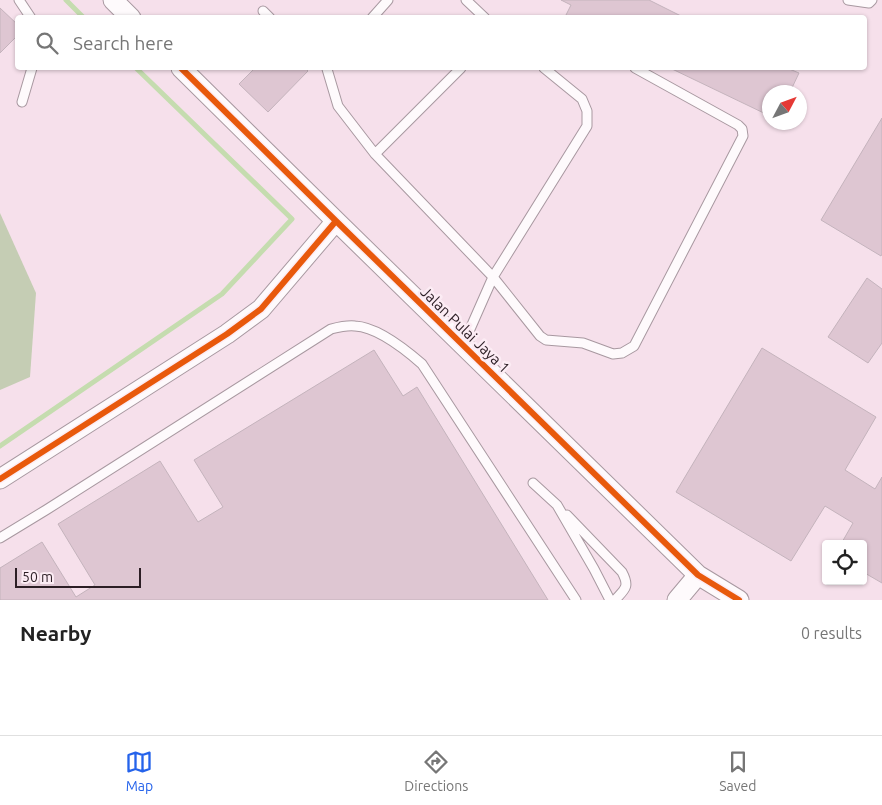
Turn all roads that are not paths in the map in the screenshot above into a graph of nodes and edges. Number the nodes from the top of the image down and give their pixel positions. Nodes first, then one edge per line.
1 (19, 0) edge
2 (113, 0) edge
3 (388, 0) edge
4 (466, 0) edge
5 (848, 0) edge
6 (872, 0) edge
7 (263, 11) dead end
8 (29, 15) edge
9 (128, 15) edge
10 (267, 15) edge
11 (375, 15) edge
12 (482, 15) edge
13 (31, 70) edge
14 (183, 70) edge
15 (328, 70) edge
16 (458, 70) edge
17 (549, 70) edge
18 (639, 70) edge
19 (22, 102) dead end
20 (375, 154) junction
21 (336, 221) junction
22 (494, 278) junction
23 (463, 345) junction
24 (0, 479) edge
25 (533, 483) dead end
26 (557, 505) junction
27 (0, 538) edge
28 (698, 575) junction
29 (576, 600) edge
30 (610, 600) edge
31 (615, 600) edge
32 (677, 600) edge
33 (739, 600) edge

1 - 8 lane
2 - 9 street
3 - 11 lane
4 - 12 lane
5 - 6 lane
7 - 10 lane
13 - 19 lane
14 - 21 street, Jalan Pulai Jaya 1
15 - 20 lane
16 - 20 lane
17 - 22 lane
18 - 22 lane
20 - 22 lane
21 - 23 street, Jalan Pulai Jaya 1
21 - 24 street
22 - 23 lane
23 - 28 street, Jalan Pulai Jaya 1
25 - 26 lane
26 - 30 lane
26 - 31 lane
27 - 29 lane
28 - 32 street
28 - 33 street, Jalan Pulai Jaya 1

